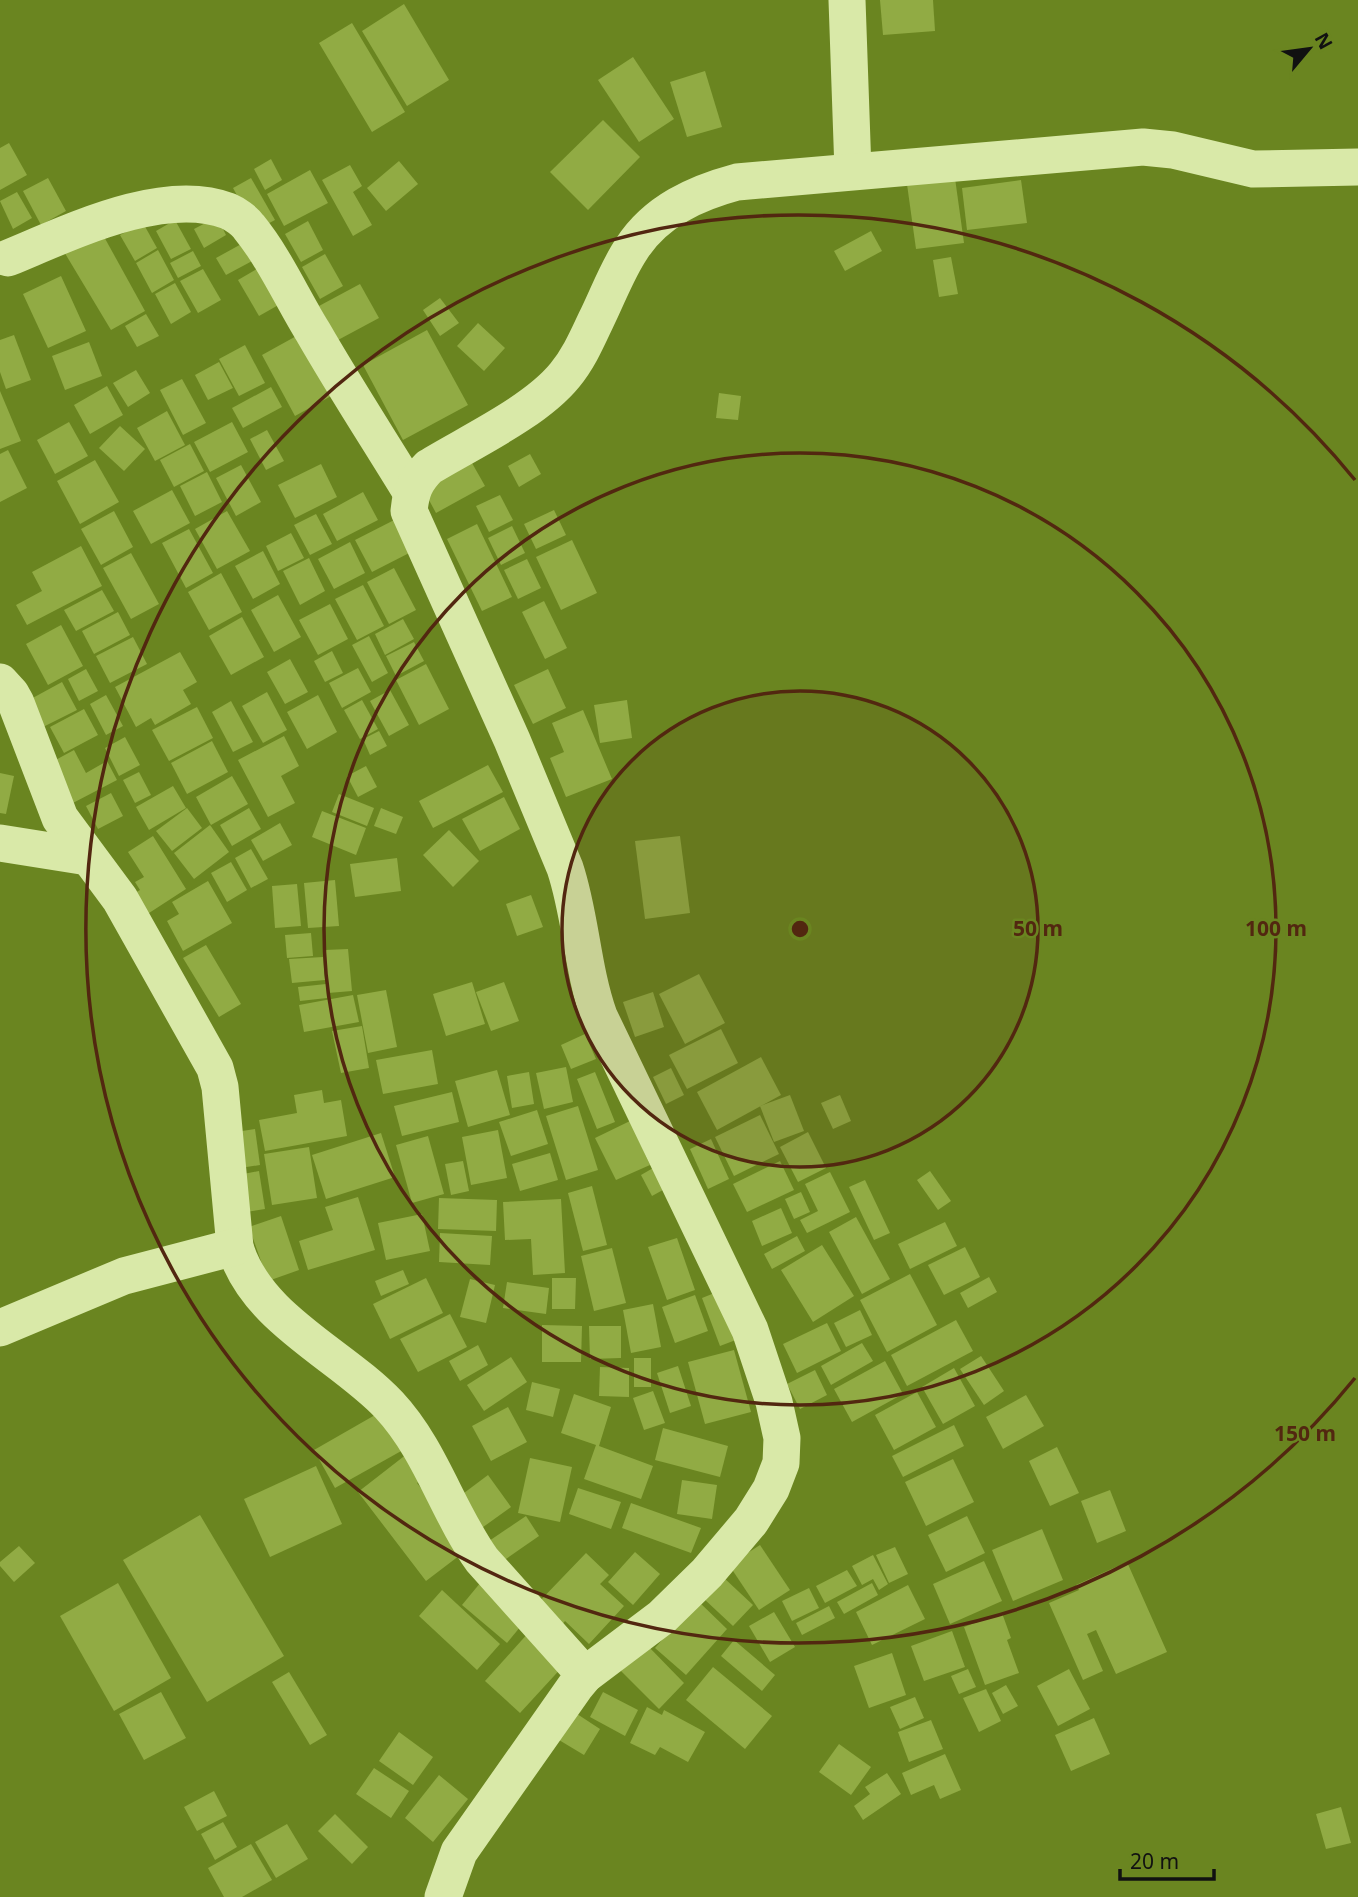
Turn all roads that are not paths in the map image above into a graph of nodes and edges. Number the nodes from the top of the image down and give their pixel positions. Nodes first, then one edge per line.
1 (847, 0) edge
2 (1358, 167) edge
3 (853, 171) junction
4 (8, 258) dead end
5 (411, 492) junction
6 (0, 682) edge
7 (0, 843) edge
8 (88, 857) junction
9 (235, 1247) junction
10 (0, 1328) edge
11 (585, 1675) junction
12 (443, 1897) edge

1 - 3 street
2 - 3 street
3 - 5 street
4 - 5 street
5 - 11 street
6 - 8 street
7 - 8 street
8 - 9 street
9 - 10 street
9 - 11 street
11 - 12 street

